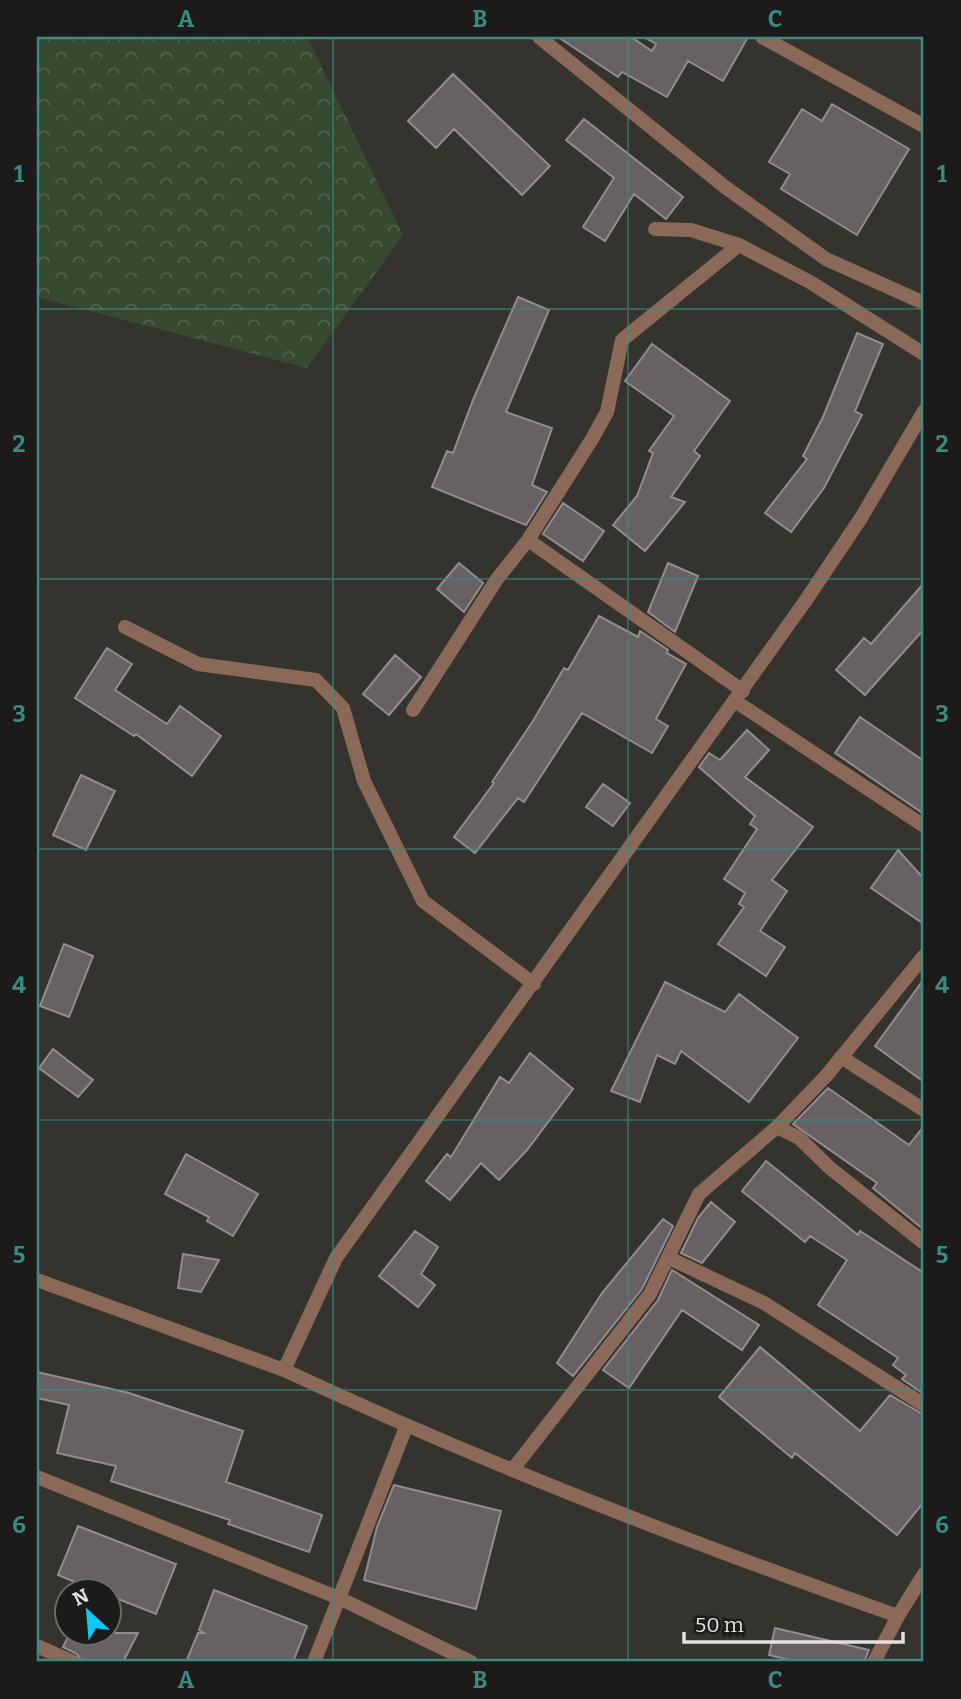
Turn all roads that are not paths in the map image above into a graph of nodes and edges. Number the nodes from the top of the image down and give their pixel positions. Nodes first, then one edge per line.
1 (539, 37) edge
2 (762, 37) edge
3 (924, 126) edge
4 (655, 229) dead end
5 (739, 246) junction
6 (924, 303) edge
7 (924, 354) edge
8 (924, 411) edge
9 (528, 540) junction
10 (125, 627) dead end
11 (739, 696) junction
12 (413, 710) dead end
13 (924, 826) edge
14 (924, 956) edge
15 (534, 984) junction
16 (841, 1057) junction
17 (924, 1110) edge
18 (777, 1127) junction
19 (924, 1243) edge
20 (669, 1258) junction
21 (37, 1280) edge
22 (284, 1370) junction
23 (924, 1405) edge
24 (406, 1427) junction
25 (513, 1469) junction
26 (37, 1477) edge
27 (924, 1574) edge
28 (339, 1598) junction
29 (898, 1616) junction
30 (37, 1646) edge
31 (73, 1662) edge
32 (314, 1662) edge
33 (471, 1662) edge
34 (874, 1662) edge

1 - 6 street
2 - 3 street
4 - 5 street
5 - 7 street
5 - 9 street
8 - 11 street
9 - 11 street
9 - 12 street
10 - 15 street
11 - 13 street
11 - 15 street
14 - 16 street
15 - 22 street
16 - 17 street
16 - 18 street
18 - 19 street
18 - 20 street
20 - 23 street
20 - 25 street
21 - 22 street
22 - 24 street
24 - 25 street
24 - 28 street
25 - 29 street
26 - 28 street
27 - 29 street
28 - 32 street
28 - 33 street
29 - 34 street
30 - 31 street

